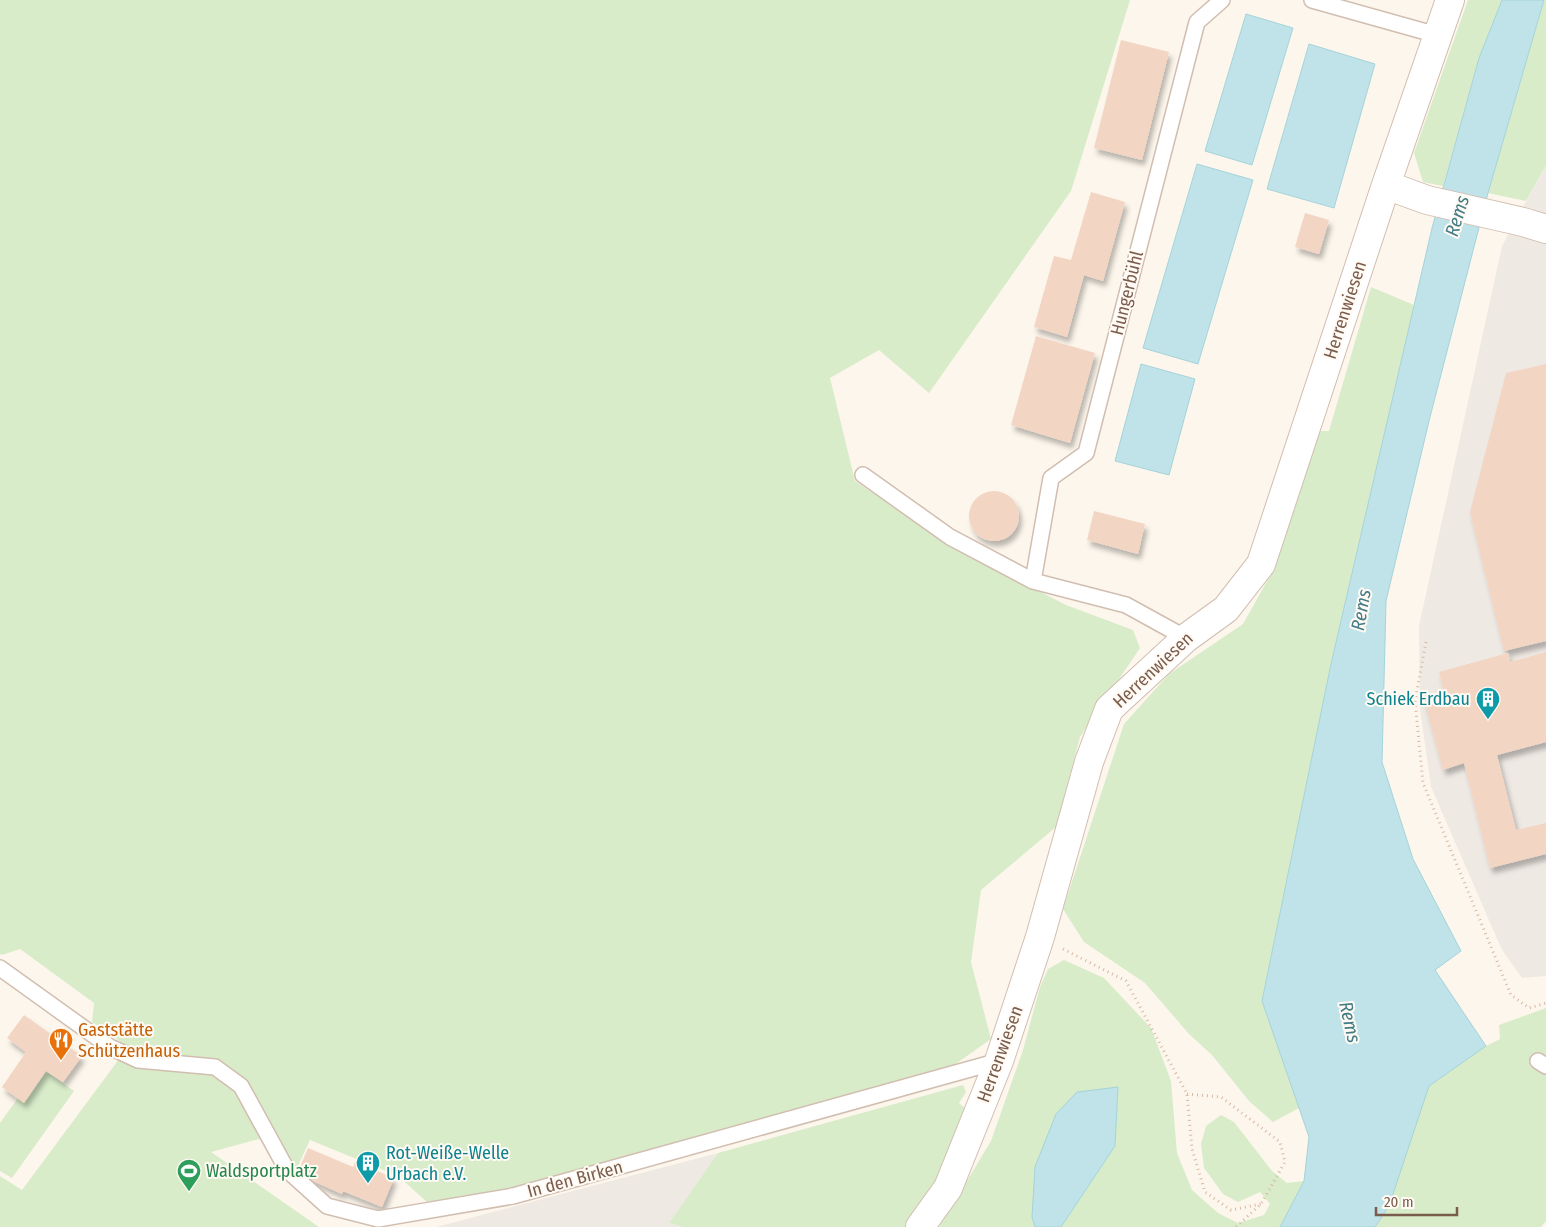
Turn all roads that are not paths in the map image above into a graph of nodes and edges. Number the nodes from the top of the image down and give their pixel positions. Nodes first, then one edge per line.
1 (1222, 0) edge
2 (1312, 0) edge
3 (1450, 0) edge
4 (1437, 35) junction
5 (1386, 185) junction
6 (1534, 226) edge
7 (863, 475) dead end
8 (1033, 581) junction
9 (1186, 638) junction
10 (0, 968) edge
11 (999, 1061) junction
12 (920, 1227) edge

1 - 8 lane, Hungerbühl
2 - 4 lane
3 - 4 street, Herrenwiesen
4 - 5 street, Herrenwiesen
5 - 6 street
5 - 9 street, Herrenwiesen
7 - 8 lane
8 - 9 lane
9 - 11 street, Herrenwiesen
10 - 11 lane, In den Birken
11 - 12 street, Herrenwiesen

